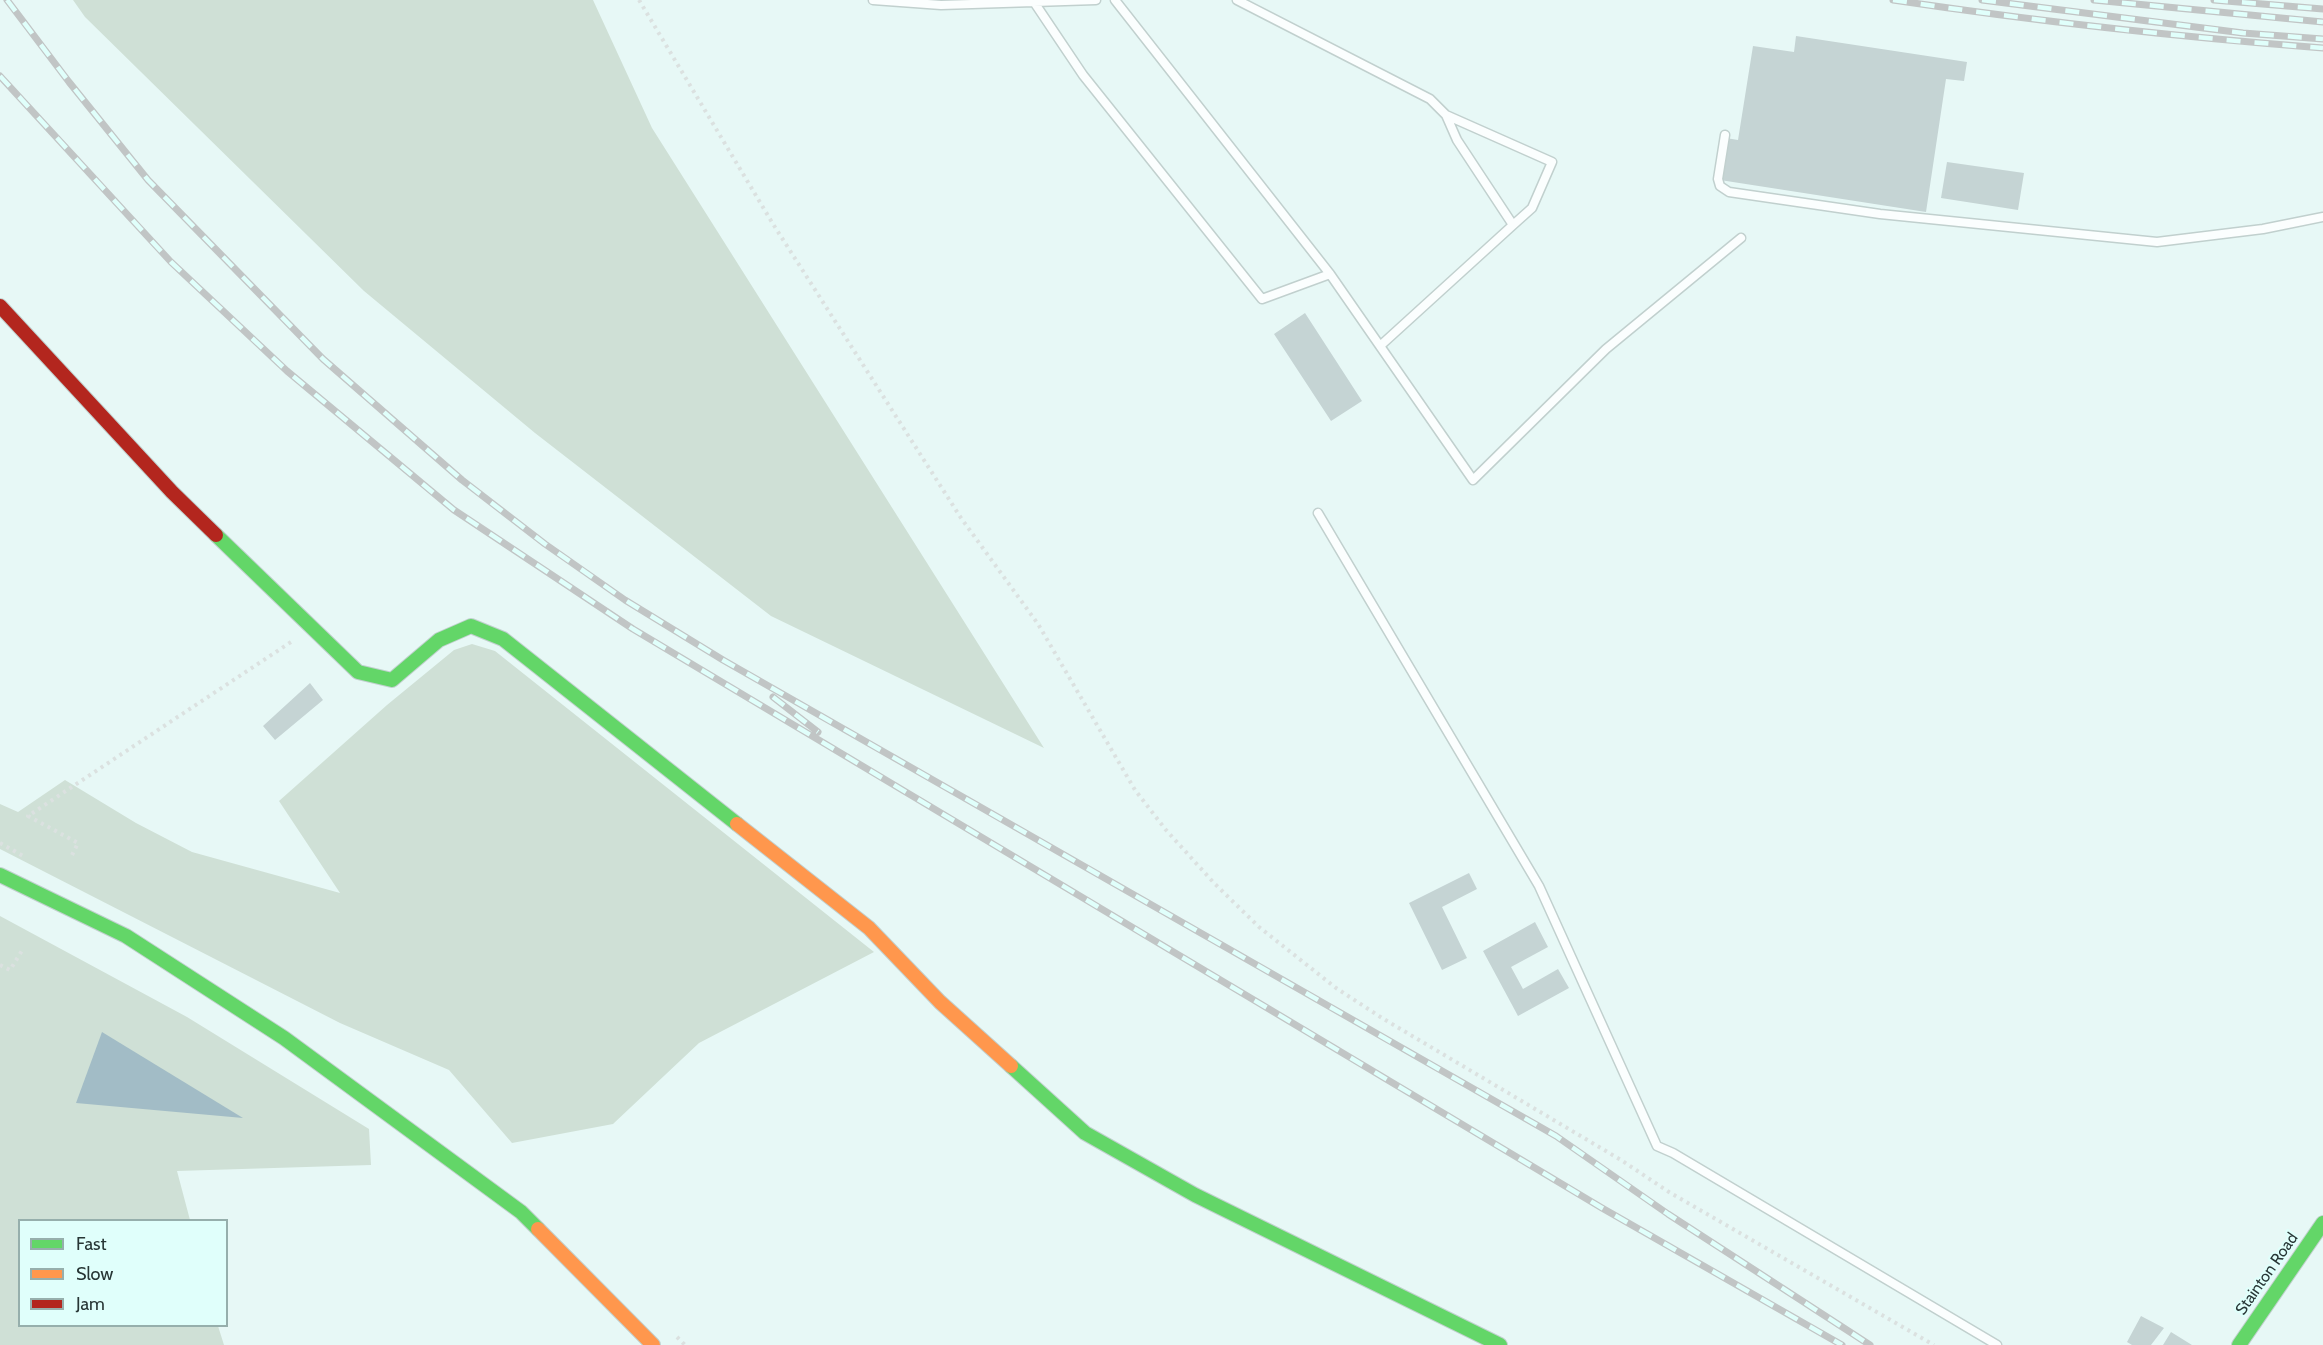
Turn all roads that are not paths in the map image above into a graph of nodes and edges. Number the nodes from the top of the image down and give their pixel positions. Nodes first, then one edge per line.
1 (873, 0) edge
2 (1096, 0) edge
3 (1116, 0) edge
4 (1237, 0) edge
5 (1034, 2) junction
6 (1446, 115) junction
7 (1725, 135) dead end
8 (2323, 217) edge
9 (1513, 225) junction
10 (1741, 238) dead end
11 (1330, 274) junction
12 (0, 306) edge
13 (1380, 346) junction
14 (1318, 513) dead end
15 (0, 875) edge
16 (2323, 1223) edge
17 (653, 1345) edge
18 (1500, 1345) edge
19 (1997, 1345) edge
20 (2239, 1345) edge

1 - 5 lane
2 - 5 lane
3 - 11 lane
4 - 6 lane
5 - 11 lane
6 - 9 lane
6 - 9 lane
7 - 8 lane
9 - 13 lane
10 - 13 lane
11 - 13 lane
12 - 18 main road
14 - 19 lane
15 - 17 main road
16 - 20 main road, Stainton Road

